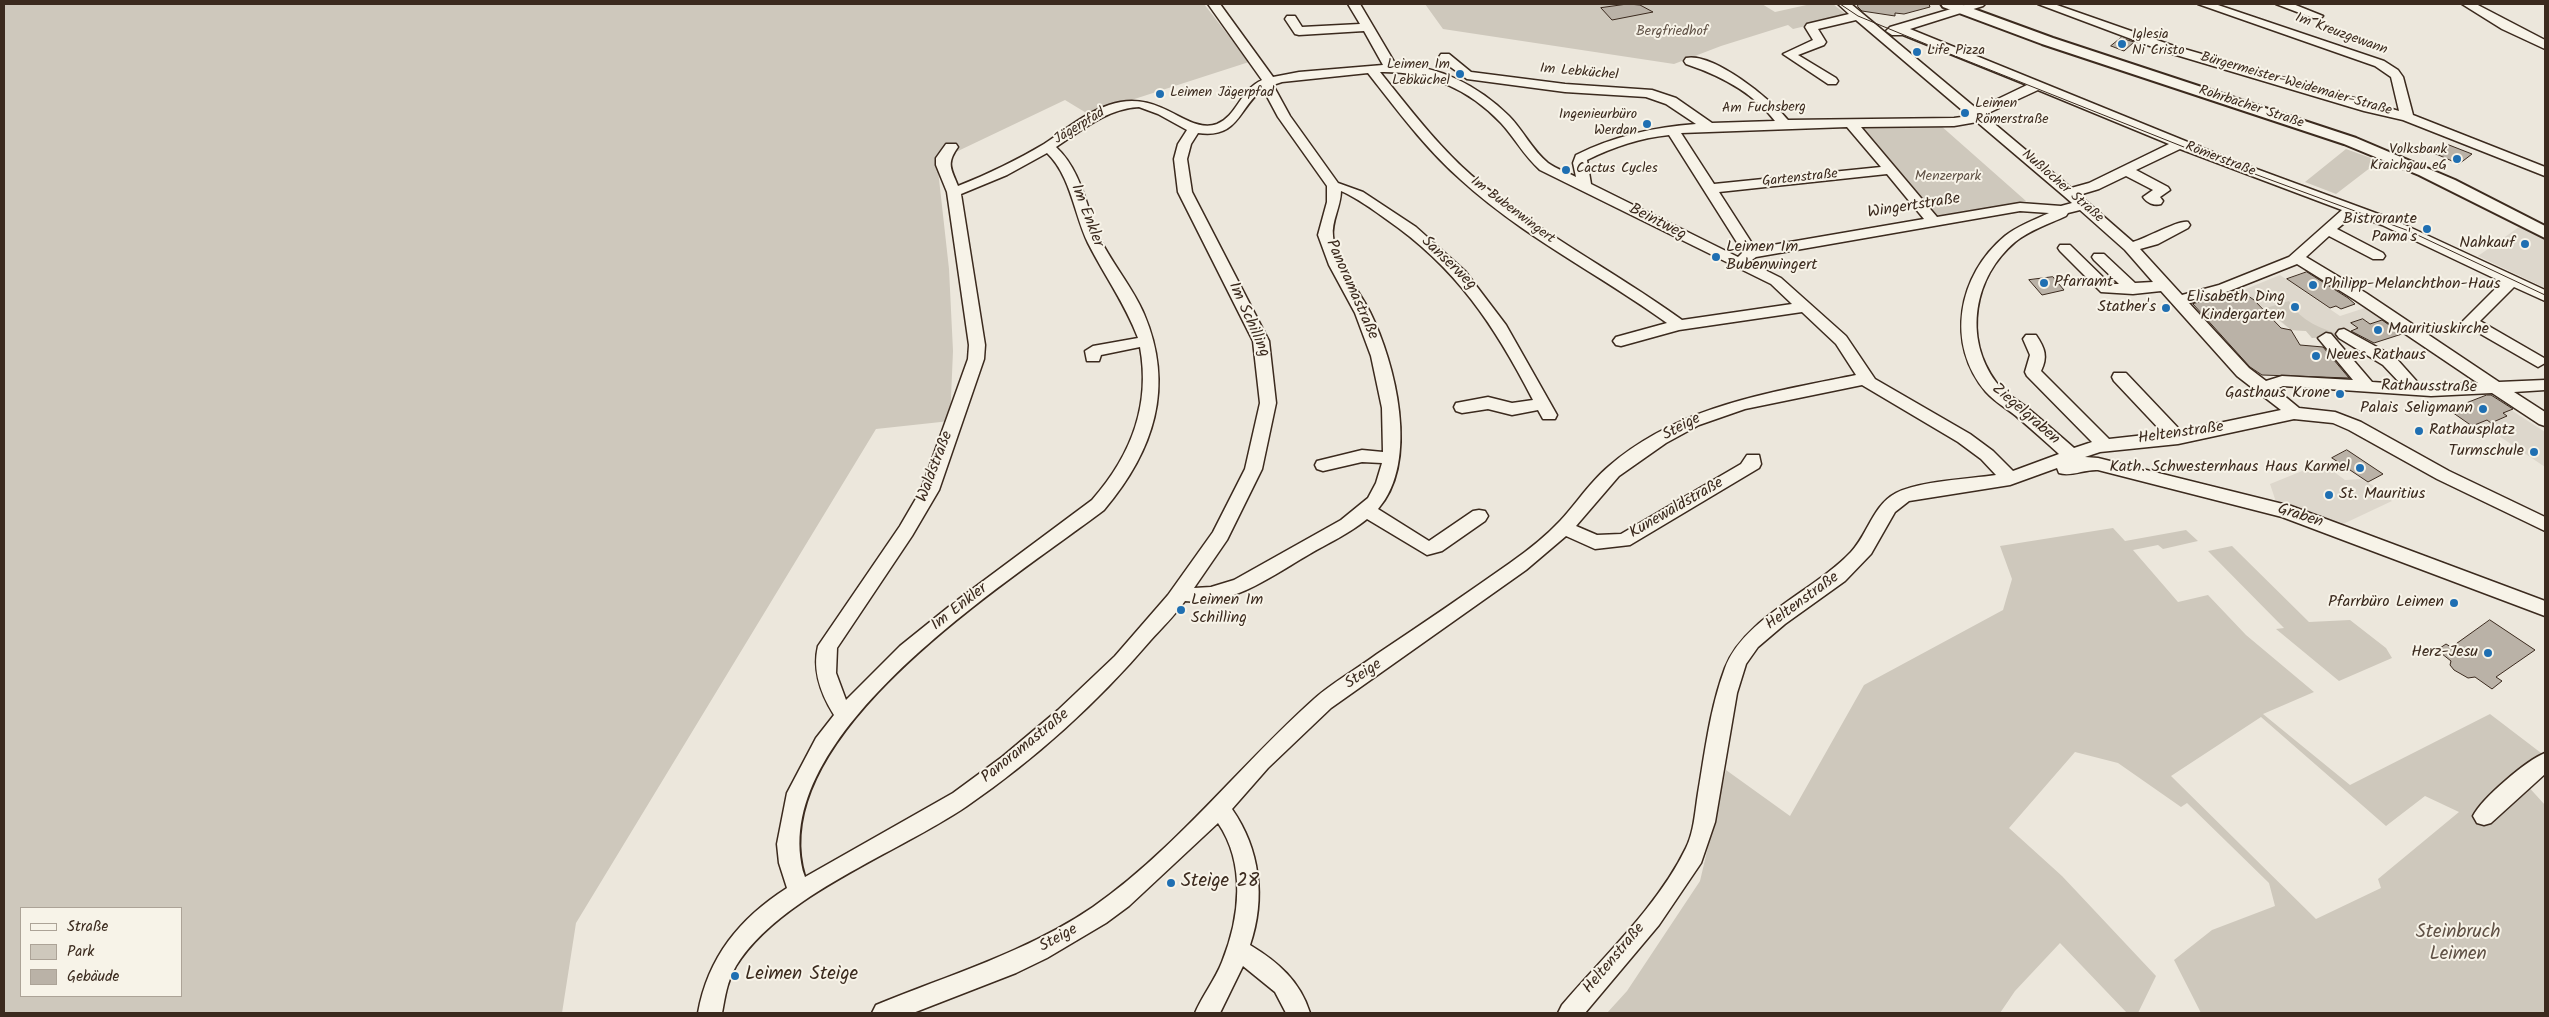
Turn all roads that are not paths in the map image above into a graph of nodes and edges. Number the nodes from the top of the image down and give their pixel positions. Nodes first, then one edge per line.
1 (1214, 4) edge
2 (1354, 4) edge
3 (1844, 4) edge
4 (1948, 4) edge
5 (1979, 4) edge
6 (2044, 4) edge
7 (2204, 4) edge
8 (2282, 4) edge
9 (2468, 4) edge
10 (1962, 10) junction
11 (1858, 16) junction
12 (2318, 16) dead end
13 (1290, 19) dead end
14 (1368, 27) junction
15 (1886, 32) junction
16 (2545, 45) edge
17 (1445, 57) dead end
18 (1690, 61) dead end
19 (1392, 67) junction
20 (1371, 69) junction
21 (1832, 81) dead end
22 (1268, 82) junction
23 (2036, 86) junction
24 (1978, 116) junction
25 (2407, 116) junction
26 (1851, 124) junction
27 (1785, 125) junction
28 (1708, 126) junction
29 (1194, 129) junction
30 (1673, 132) junction
31 (2179, 144) junction
32 (1048, 146) junction
33 (951, 147) dead end
34 (1890, 170) junction
35 (2128, 171) junction
36 (2545, 172) edge
37 (1334, 186) junction
38 (1584, 186) junction
39 (1710, 189) junction
40 (954, 192) junction
41 (2070, 193) junction
42 (2149, 196) dead end
43 (2084, 205) junction
44 (2353, 208) junction
45 (2062, 210) junction
46 (1933, 221) junction
47 (2183, 225) dead end
48 (2328, 230) junction
49 (2545, 233) edge
50 (2130, 247) junction
51 (2066, 248) dead end
52 (1751, 253) junction
53 (2378, 256) dead end
54 (2100, 257) dead end
55 (2297, 258) junction
56 (1738, 263) junction
57 (2517, 282) junction
58 (2167, 286) junction
59 (2133, 289) junction
60 (2545, 296) edge
61 (2181, 300) junction
62 (1806, 307) junction
63 (1679, 325) junction
64 (2344, 334) dead end
65 (2326, 338) dead end
66 (2032, 339) dead end
67 (1147, 341) junction
68 (1621, 341) dead end
69 (1091, 351) dead end
70 (2538, 362) dead end
71 (2120, 377) dead end
72 (1865, 379) junction
73 (2545, 385) edge
74 (2264, 387) junction
75 (2368, 387) junction
76 (2494, 388) junction
77 (2416, 390) junction
78 (1462, 407) dead end
79 (2294, 413) junction
80 (2545, 420) edge
81 (2178, 438) junction
82 (2105, 445) junction
83 (2072, 456) junction
84 (1390, 458) junction
85 (1753, 459) dead end
86 (1323, 465) dead end
87 (2048, 466) junction
88 (2010, 479) junction
89 (1365, 509) junction
90 (1479, 516) dead end
91 (2545, 525) edge
92 (1564, 528) junction
93 (1180, 593) junction
94 (2545, 609) edge
95 (845, 714) junction
96 (2545, 762) edge
97 (1219, 808) junction
98 (2484, 816) dead end
99 (799, 892) junction
100 (1239, 951) junction
101 (710, 1013) edge
102 (884, 1013) edge
103 (1207, 1013) edge
104 (1298, 1013) edge
105 (1570, 1013) edge

1 - 22 street
2 - 14 street
3 - 11 street, Nußlocher Straße
4 - 10 main road, Rohrbacher Straße
5 - 10 street
6 - 25 street, Bürgermeister-Weidemaier-Straße
7 - 25 street, Im Kreuzgewann
8 - 12 street
9 - 16 street
10 - 15 street
10 - 49 main road, Rohrbacher Straße
11 - 15 street, Nußlocher Straße
11 - 21 street
13 - 14 street
14 - 19 street
15 - 23 street, Römerstraße
15 - 24 street, Nußlocher Straße
17 - 28 street, Im Lebküchel
18 - 27 street
19 - 20 street, Beintweg
19 - 38 street, Beintweg
20 - 22 street, Beintweg
20 - 63 street, Im Bubenwingert
22 - 29 street
22 - 37 street
23 - 24 street, Am Fuchsberg
23 - 31 street, Römerstraße
24 - 26 street, Am Fuchsberg
24 - 41 street, Nußlocher Straße
25 - 36 street, Bürgermeister-Weidemaier-Straße
26 - 27 street, Am Fuchsberg
26 - 34 street
27 - 28 street, Am Fuchsberg
28 - 30 street, Am Fuchsberg
29 - 32 street, Jägerpfad
29 - 93 street, Im Schilling
30 - 38 street, Am Fuchsberg
30 - 39 street
31 - 35 street
31 - 44 street, Römerstraße
32 - 40 street, Jägerpfad
32 - 67 street, Im Enkler
33 - 40 street
34 - 39 street, Gartenstraße
34 - 46 street
35 - 41 street
35 - 42 street
37 - 78 street, Sanserweg
37 - 84 street, Panoramastraße
38 - 56 street, Beintweg
39 - 52 street
40 - 95 street, Waldstraße
41 - 43 street, Nußlocher Straße
43 - 45 street, Wingertstraße
43 - 50 street, Nußlocher Straße
44 - 48 street
44 - 57 street, Römerstraße
45 - 46 street, Wingertstraße
45 - 83 street, Ziegelgraben
46 - 52 street, Wingertstraße
47 - 50 street
48 - 53 street
48 - 55 street
50 - 58 street, Nußlocher Straße
51 - 59 street
52 - 56 street
54 - 59 street
55 - 61 street
55 - 76 street
56 - 62 street, Beintweg
57 - 60 street, Römerstraße
57 - 70 street
58 - 59 street
58 - 61 street, Nußlocher Straße
61 - 74 street, Nußlocher Straße
62 - 63 street
62 - 72 street, Beintweg
63 - 68 street
64 - 77 street
65 - 75 street
66 - 82 street
67 - 69 street
67 - 95 street, Im Enkler
71 - 81 street
72 - 88 street, Beintweg
72 - 92 street, Steige
73 - 76 street, Rathausstraße
74 - 75 street, Rathausstraße
74 - 79 street
75 - 77 street, Rathausstraße
76 - 77 street, Rathausstraße
76 - 80 street
79 - 81 street, Heltenstraße
79 - 91 street
81 - 82 street, Heltenstraße
82 - 83 street, Heltenstraße
83 - 87 street, Heltenstraße
84 - 86 street
84 - 89 street, Panoramastraße
85 - 92 street, Kunewaldstraße
87 - 88 street, Heltenstraße
87 - 94 street, Graben
88 - 105 street, Heltenstraße
89 - 90 street
89 - 93 street, Panoramastraße
92 - 97 street, Steige
93 - 99 street, Panoramastraße
95 - 99 street, Im Enkler
96 - 98 street
97 - 100 street
97 - 102 street, Steige
99 - 101 street, Panoramastraße
100 - 103 street
100 - 104 street

